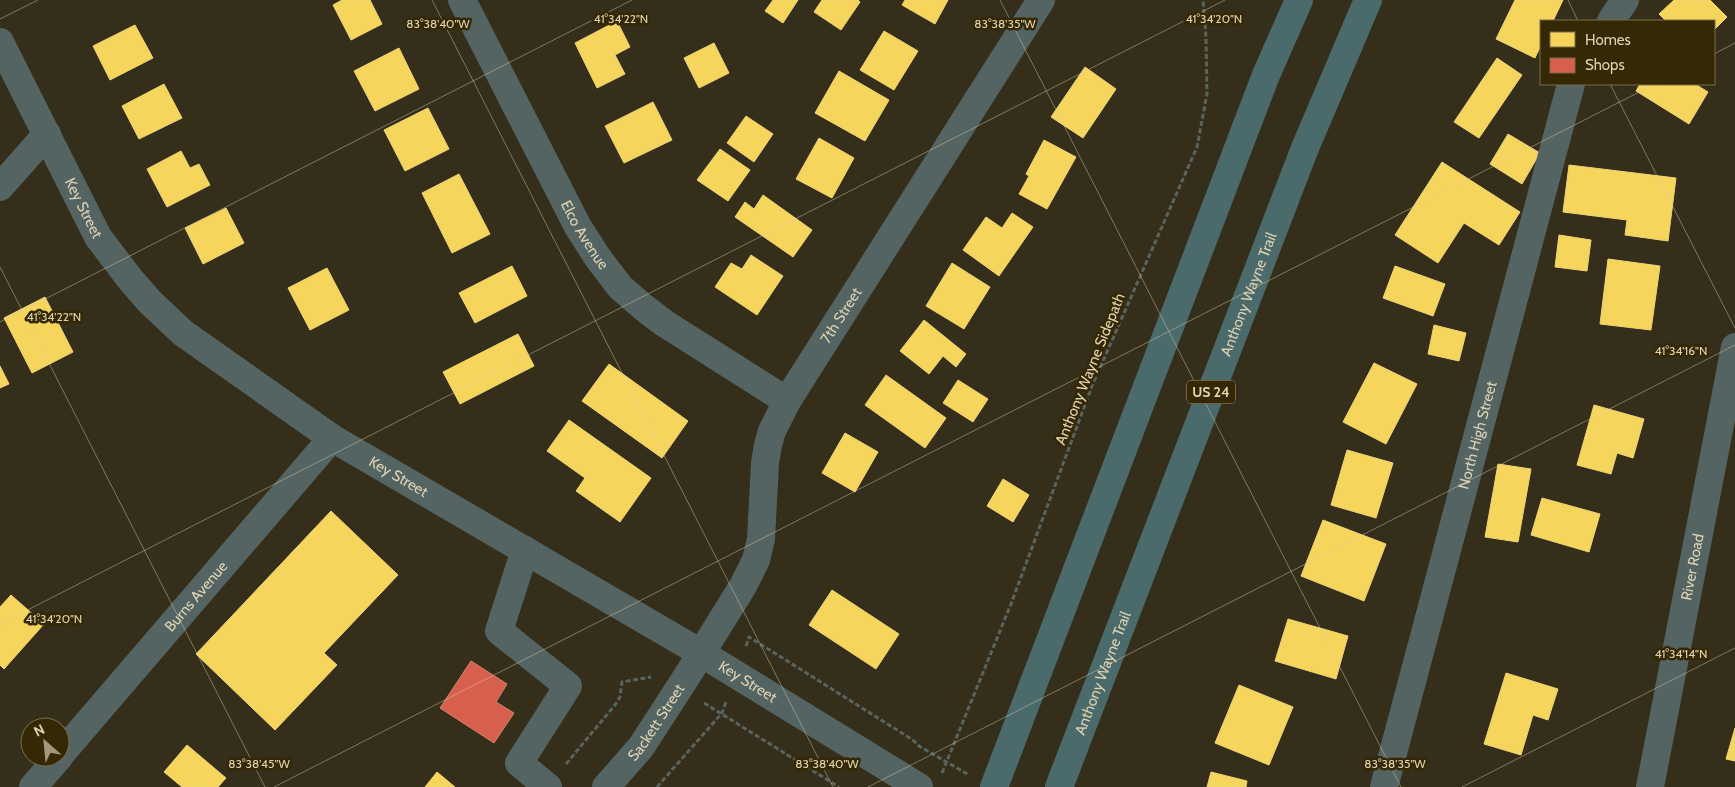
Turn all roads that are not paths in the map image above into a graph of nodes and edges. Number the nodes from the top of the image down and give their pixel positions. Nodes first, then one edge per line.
1 (462, 0) edge
2 (1041, 0) edge
3 (1299, 0) edge
4 (1368, 0) edge
5 (1625, 0) edge
6 (1612, 20) edge
7 (0, 42) edge
8 (1571, 85) edge
9 (47, 134) junction
10 (0, 187) edge
11 (1735, 346) edge
12 (787, 401) junction
13 (332, 438) junction
14 (525, 550) junction
15 (701, 653) junction
16 (70, 743) edge
17 (50, 767) edge
18 (929, 783) edge
19 (33, 787) edge
20 (548, 787) edge
21 (606, 787) edge
22 (994, 787) edge
23 (1059, 787) edge
24 (1384, 787) edge
25 (1650, 787) edge

1 - 12 street, Elco Avenue
2 - 12 street, 7th Street
3 - 22 highway
4 - 23 highway, Anthony Wayne Trail / US 24
5 - 6 street
7 - 9 street, Key Street
8 - 24 street, North High Street
9 - 10 street
9 - 13 street, Key Street
11 - 25 street, River Road
12 - 15 street, 7th Street
13 - 14 street, Key Street
13 - 16 street, Burns Avenue
14 - 15 street, Key Street
14 - 20 street
15 - 18 street, Key Street
15 - 21 street, Sackett Street
17 - 19 street, Burns Avenue

